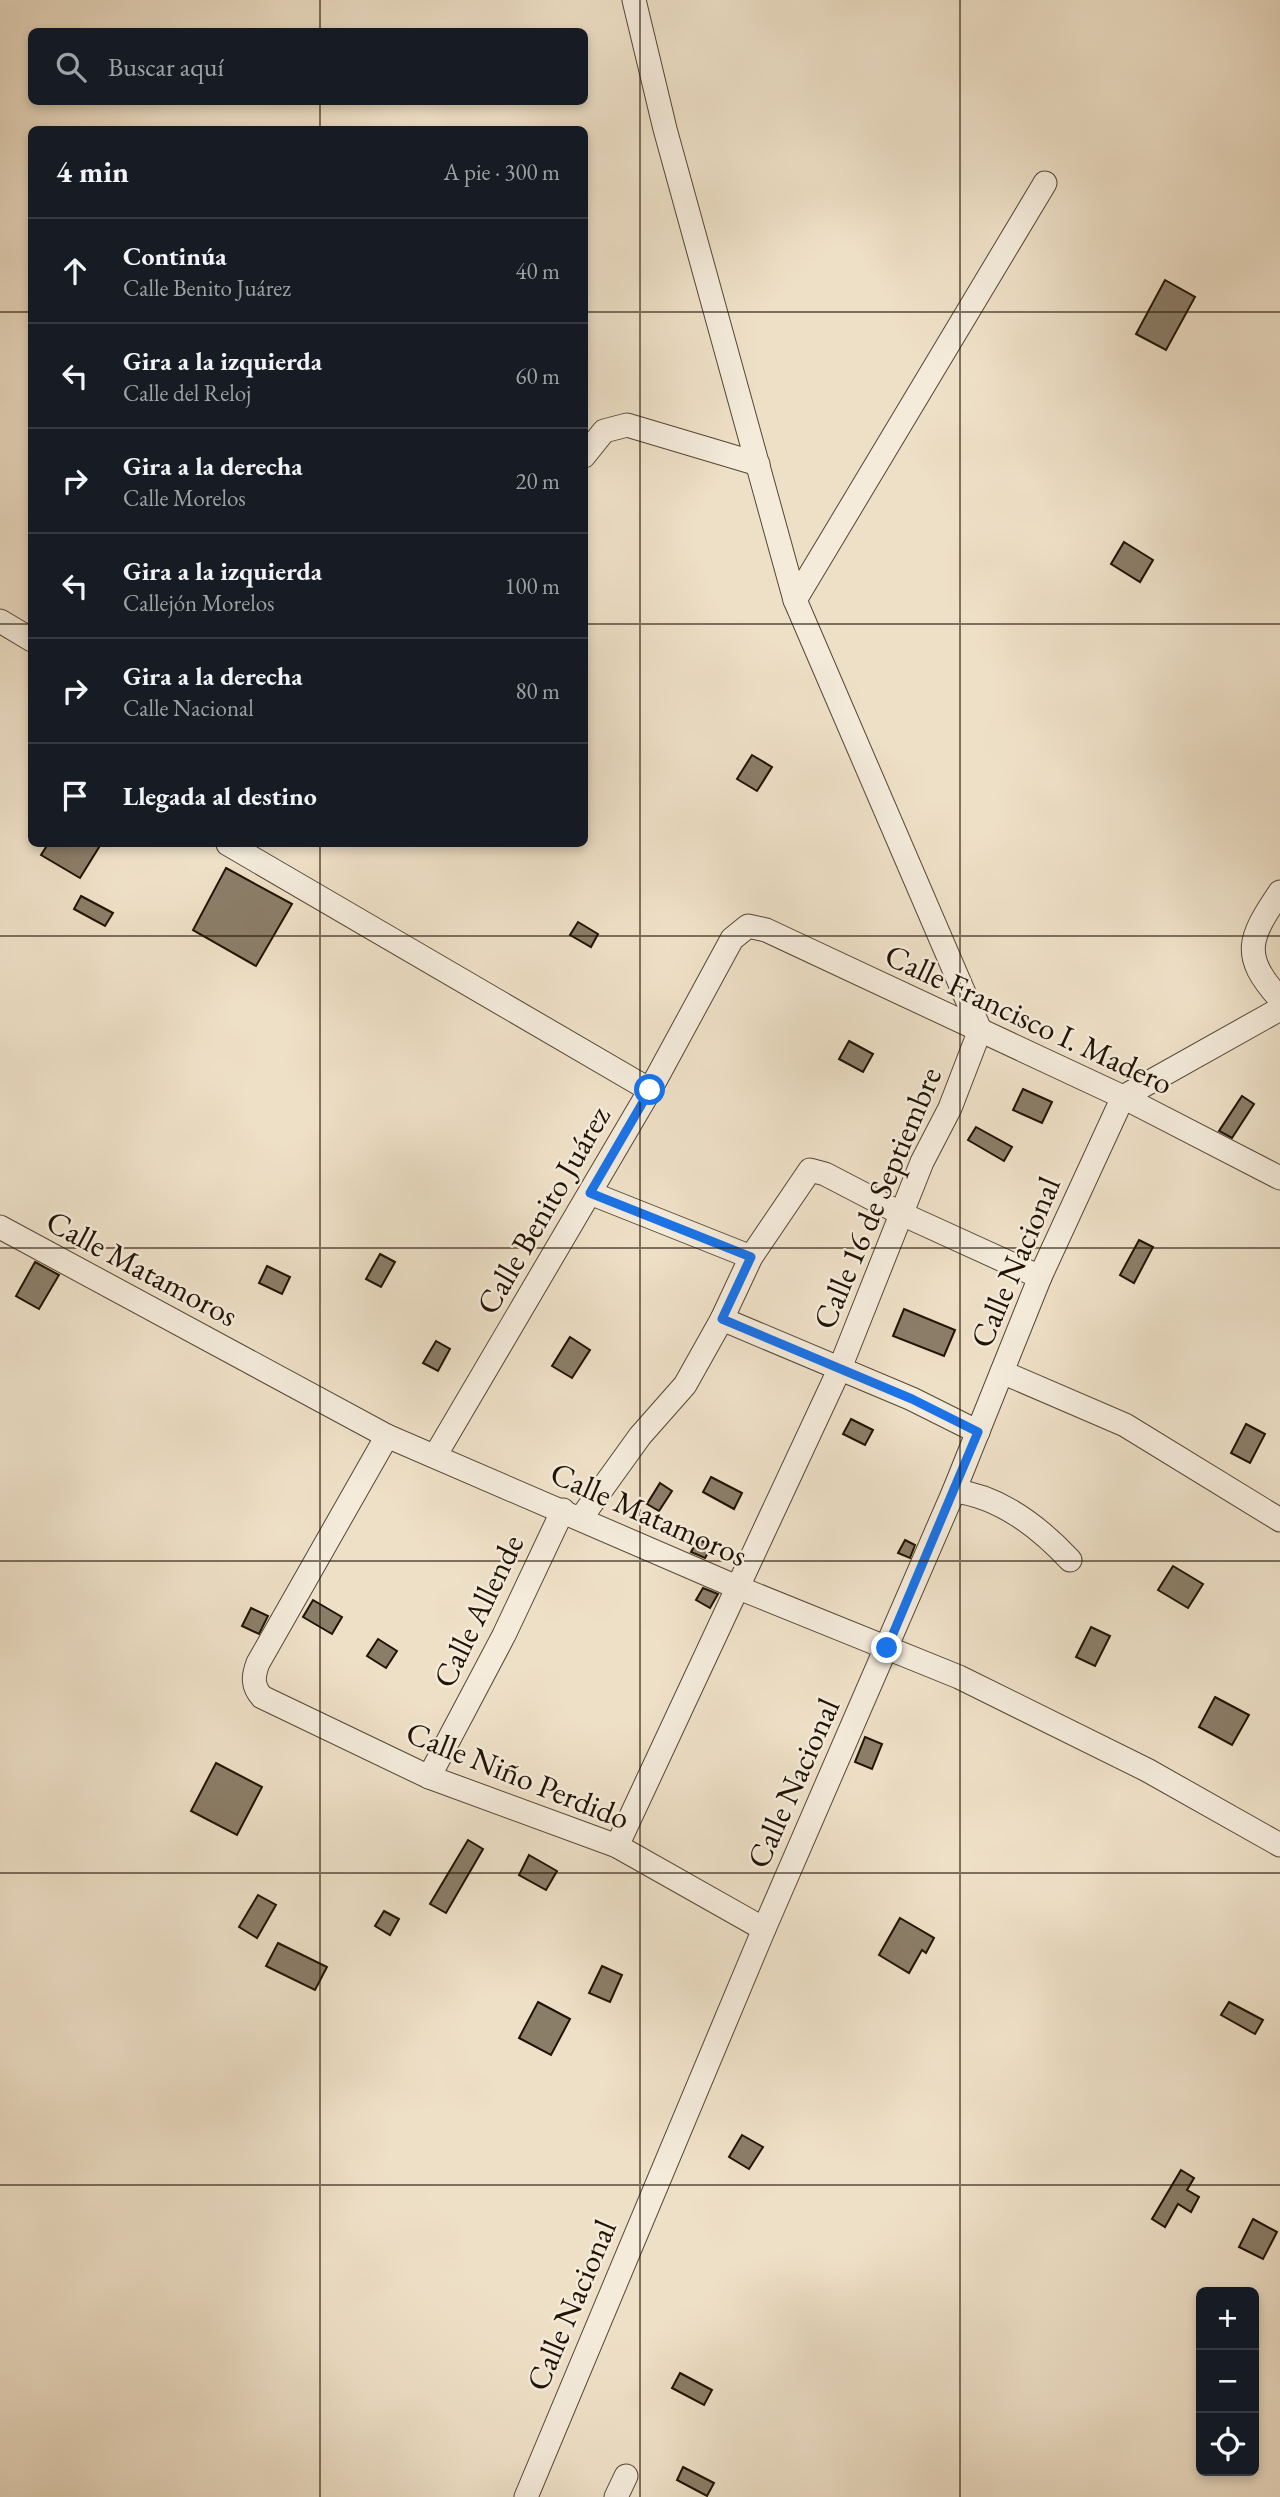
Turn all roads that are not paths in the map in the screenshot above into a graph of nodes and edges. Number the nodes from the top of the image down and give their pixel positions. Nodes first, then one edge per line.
1 (635, 0) edge
2 (1045, 183) dead end
3 (588, 451) edge
4 (758, 464) junction
5 (795, 600) junction
6 (0, 621) edge
7 (28, 638) edge
8 (233, 847) edge
9 (1280, 892) edge
10 (748, 926) joint
11 (1280, 999) edge
12 (1280, 1009) edge
13 (980, 1030) junction
14 (650, 1090) junction
15 (1123, 1097) junction
16 (1280, 1178) edge
17 (590, 1193) junction
18 (901, 1214) junction
19 (0, 1227) edge
20 (751, 1257) junction
21 (1040, 1277) junction
22 (722, 1319) junction
23 (840, 1368) junction
24 (1002, 1372) junction
25 (978, 1432) junction
26 (387, 1436) junction
27 (435, 1456) junction
28 (954, 1491) junction
29 (572, 1514) junction
30 (1280, 1521) edge
31 (1070, 1560) dead end
32 (739, 1588) junction
33 (887, 1648) junction
34 (429, 1777) junction
35 (1280, 1845) edge
36 (617, 1846) junction
37 (764, 1928) junction
38 (626, 2476) dead end
39 (526, 2497) edge
40 (616, 2497) edge

1 - 4 street
2 - 5 street
3 - 4 street
4 - 5 street
5 - 13 street
6 - 7 street
8 - 14 street
9 - 11 street
10 - 13 street, Calle Francisco I. Madero
10 - 14 street, Calle Benito Juárez
12 - 15 street
13 - 15 street, Calle Francisco I. Madero
13 - 18 street, Calle 16 de Septiembre
14 - 17 street, Calle Benito Juárez
15 - 16 street, Calle Francisco I. Madero
15 - 21 street, Calle Nacional
17 - 20 street
17 - 27 street, Calle Benito Juárez
18 - 20 street, Calle Allende
18 - 21 street
18 - 23 street, Calle 16 de Septiembre
19 - 26 street, Calle Matamoros
20 - 22 street, Calle Allende
21 - 24 street, Calle Nacional
22 - 23 street
22 - 29 street, Calle Allende
23 - 25 street
23 - 32 street, Calle 16 de Septiembre
24 - 25 street, Calle Nacional
24 - 30 street
25 - 28 street, Calle Nacional
26 - 27 street, Calle Matamoros
26 - 34 street, Calle Niño Perdido
27 - 29 street, Calle Matamoros
28 - 31 street
28 - 33 street, Calle Nacional
29 - 32 street, Calle Matamoros
29 - 34 street, Calle Allende
32 - 33 street, Calle Matamoros
32 - 36 street, Calle 16 de Septiembre
33 - 35 street, Calle Matamoros
33 - 37 street, Calle Nacional
34 - 36 street, Calle Niño Perdido
36 - 37 street, Calle Niño Perdido
37 - 39 street, Calle Nacional
38 - 40 street

